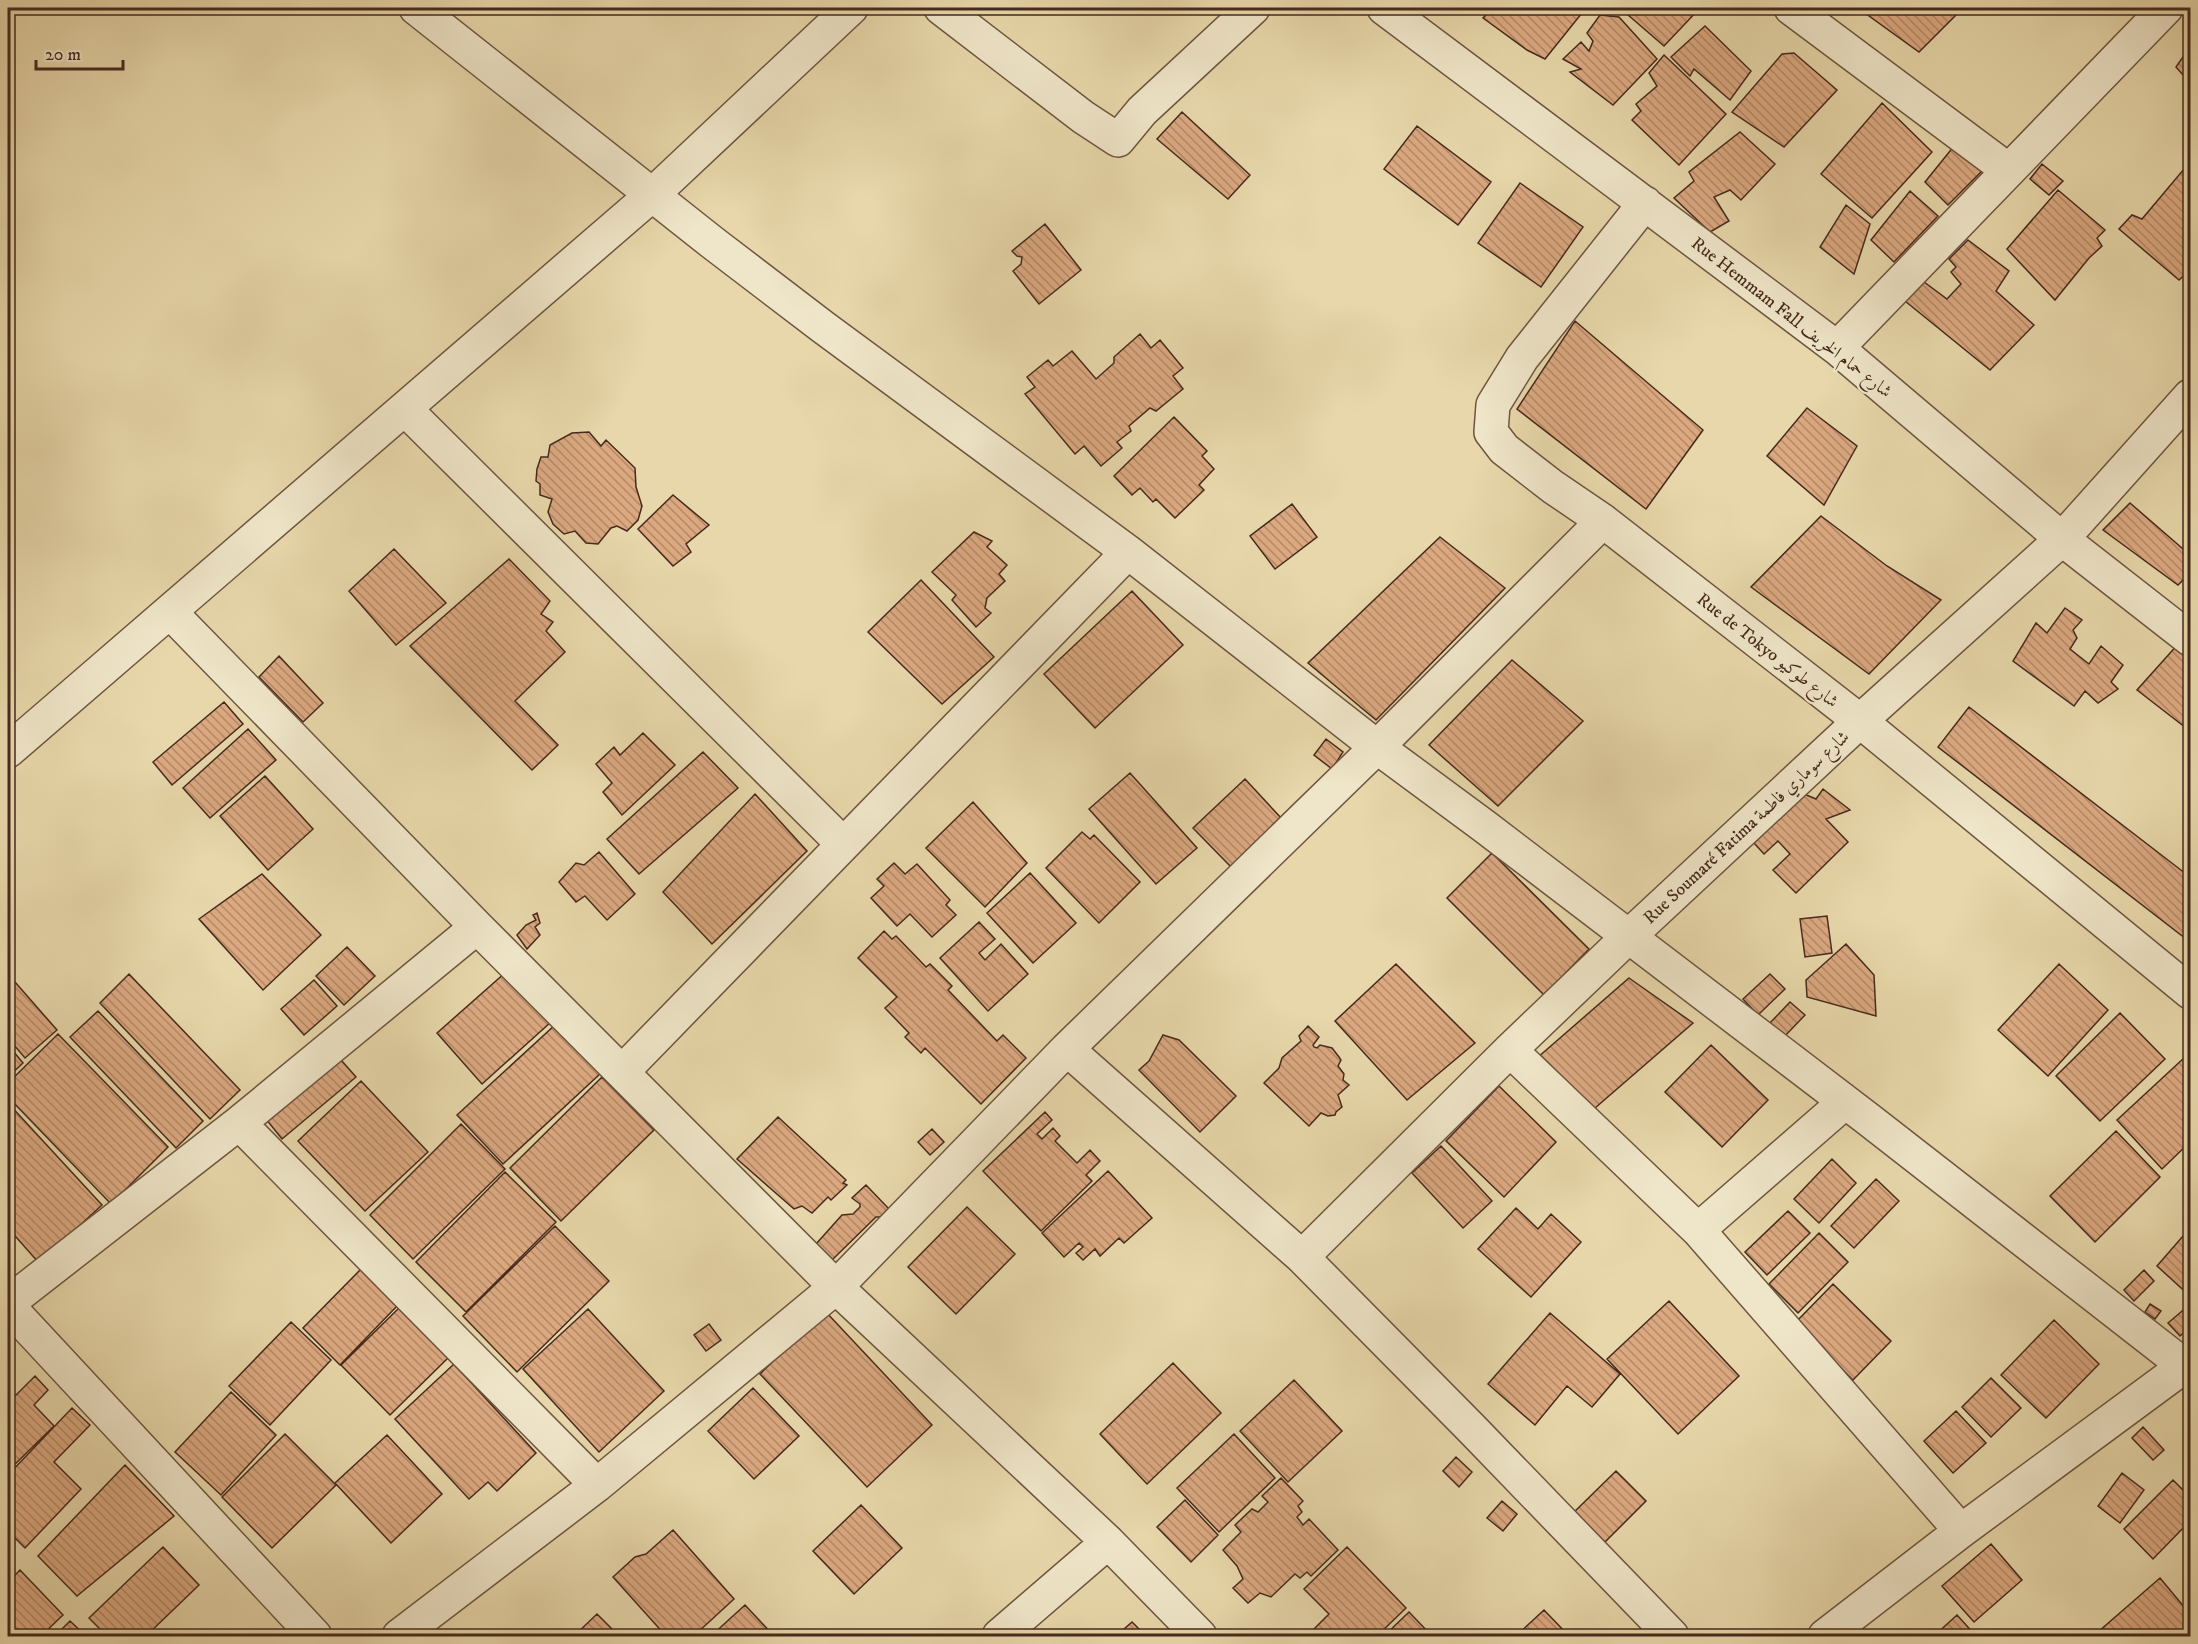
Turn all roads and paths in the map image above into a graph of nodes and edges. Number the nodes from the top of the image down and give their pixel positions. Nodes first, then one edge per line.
1 (416, 8) edge
2 (851, 8) edge
3 (941, 8) edge
4 (1253, 8) edge
5 (1384, 8) edge
6 (1791, 8) edge
7 (2166, 8) edge
8 (2008, 170) junction
9 (653, 194) junction
10 (1645, 203) junction
11 (1837, 348) junction
12 (2190, 396) edge
13 (405, 409) junction
14 (1603, 521) junction
15 (2062, 539) junction
16 (1128, 552) junction
17 (171, 612) junction
18 (2190, 639) edge
19 (1860, 721) junction
20 (1377, 747) junction
21 (8, 752) edge
22 (843, 844) junction
23 (477, 927) junction
24 (1628, 937) junction
25 (2190, 992) edge
26 (1067, 1049) junction
27 (1510, 1050) junction
28 (622, 1072) junction
29 (1845, 1102) junction
30 (239, 1123) junction
31 (1698, 1230) junction
32 (1302, 1257) junction
33 (836, 1287) junction
34 (8, 1304) edge
35 (2189, 1366) edge
36 (597, 1485) junction
37 (1961, 1531) junction
38 (1108, 1542) junction
39 (315, 1636) edge
40 (399, 1636) edge
41 (999, 1636) edge
42 (1200, 1636) edge
43 (1672, 1636) edge
44 (1825, 1636) edge

1 - 9 street
2 - 9 street
3 - 4 street
5 - 10 street, Rue Hemmam Fall شارع حمام الخريف
6 - 8 street
7 - 8 street
8 - 11 street
9 - 13 street
9 - 16 street
10 - 11 street, Rue Hemmam Fall شارع حمام الخريف
10 - 14 street, Rue de Tokyo شارع طوكيو
11 - 15 street, Rue Hemmam Fall شارع حمام الخريف
12 - 15 street, Rue Soumaré Fatima شارع سوماري فاطمة
13 - 17 street
13 - 22 street
14 - 19 street, Rue de Tokyo شارع طوكيو
14 - 20 street
15 - 18 street, Rue Hemmam Fall شارع حمام الخريف
15 - 19 street, Rue Soumaré Fatima شارع سوماري فاطمة
16 - 20 street
16 - 22 street
17 - 21 street
17 - 23 street
19 - 24 street, Rue Soumaré Fatima شارع سوماري فاطمة
19 - 25 street, Rue de Tokyo شارع طوكيو
20 - 24 street
20 - 26 street
22 - 28 street
23 - 28 street
23 - 30 street
24 - 27 street, Rue Soumaré Fatima شارع سوماري فاطمة
24 - 29 street
26 - 32 street
26 - 33 street
27 - 31 street
27 - 32 street, Rue Soumaré Fatima شارع سوماري فاطمة
28 - 33 street
29 - 31 street
29 - 35 street
30 - 34 street
30 - 36 street
31 - 37 street
32 - 43 street
33 - 36 street
33 - 38 street
34 - 39 street
35 - 37 street
36 - 40 street
37 - 44 street
38 - 41 street
38 - 42 street

